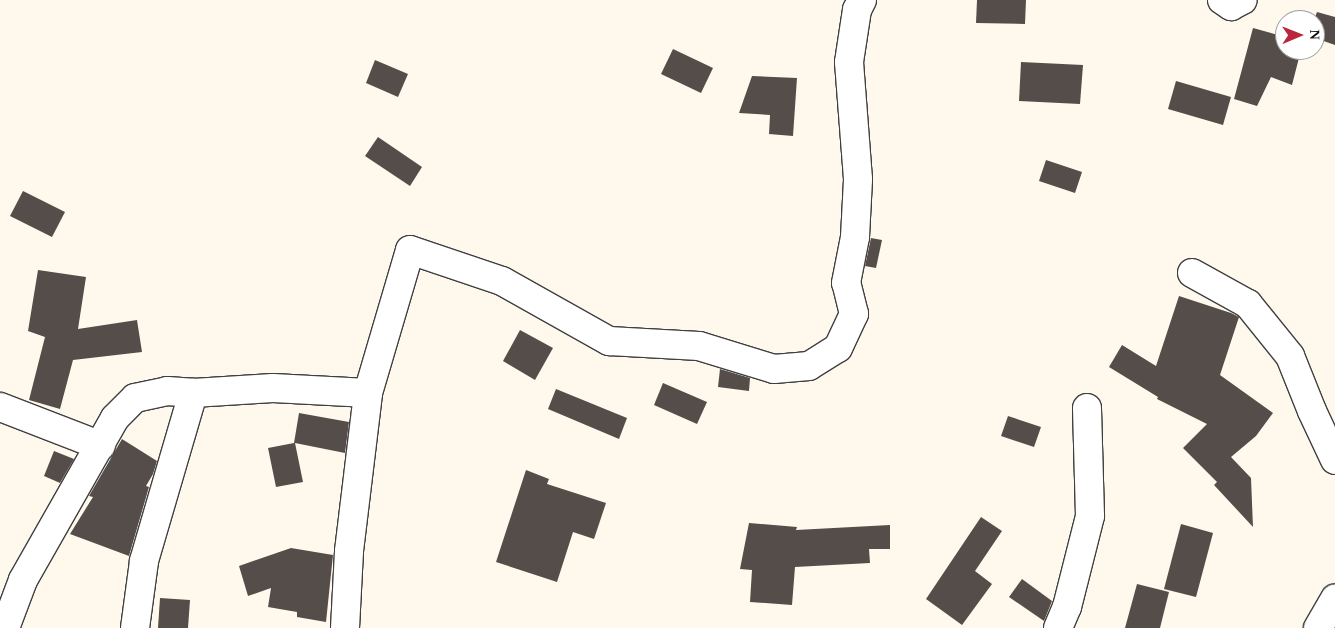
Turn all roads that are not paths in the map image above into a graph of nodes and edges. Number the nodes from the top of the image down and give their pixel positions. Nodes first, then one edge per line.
1 (862, 0) edge
2 (1222, 0) edge
3 (1243, 0) edge
4 (1192, 273) dead end
5 (194, 393) junction
6 (368, 393) junction
7 (0, 407) edge
8 (1087, 408) dead end
9 (101, 446) junction
10 (1335, 460) edge
11 (1335, 598) edge
12 (5, 628) edge
13 (135, 628) edge
14 (345, 628) edge
15 (1058, 628) edge
16 (1318, 628) edge

1 - 6 street
2 - 3 street
4 - 10 street
5 - 6 street
5 - 9 street
5 - 13 street
6 - 14 street
7 - 9 street
8 - 15 street
9 - 12 street
11 - 16 street

